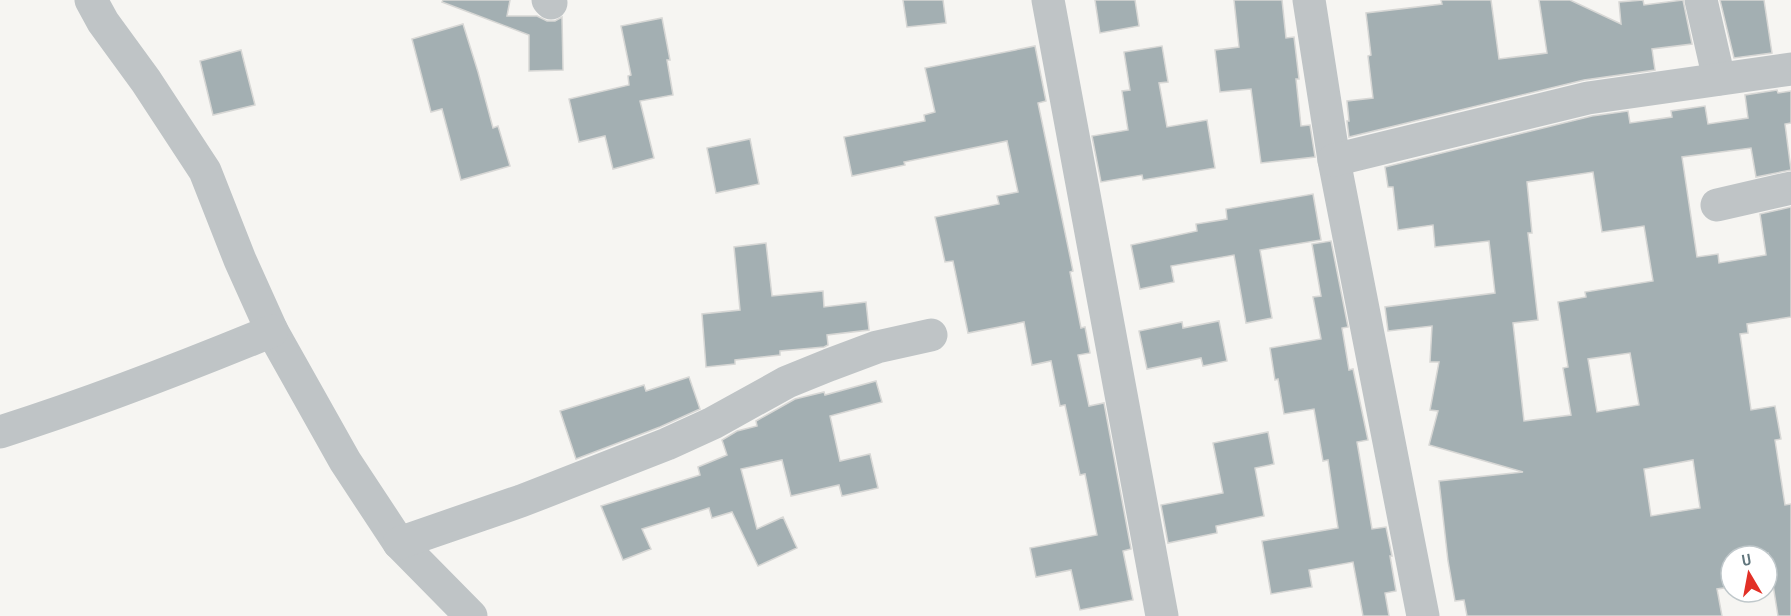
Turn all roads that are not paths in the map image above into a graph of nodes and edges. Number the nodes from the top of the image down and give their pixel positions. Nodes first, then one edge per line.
1 (91, 0) edge
2 (1048, 0) edge
3 (1309, 0) edge
4 (1701, 0) edge
5 (1791, 69) edge
6 (1719, 79) junction
7 (1334, 160) junction
8 (1791, 188) edge
9 (1717, 205) dead end
10 (272, 332) junction
11 (931, 335) dead end
12 (0, 432) edge
13 (399, 543) junction
14 (471, 616) edge
15 (1162, 616) edge
16 (1424, 616) edge

1 - 10 street
2 - 15 street
3 - 7 street
4 - 6 street
5 - 6 street
6 - 7 street
7 - 16 street
8 - 9 street
10 - 12 street
10 - 13 street
11 - 13 street
13 - 14 street

